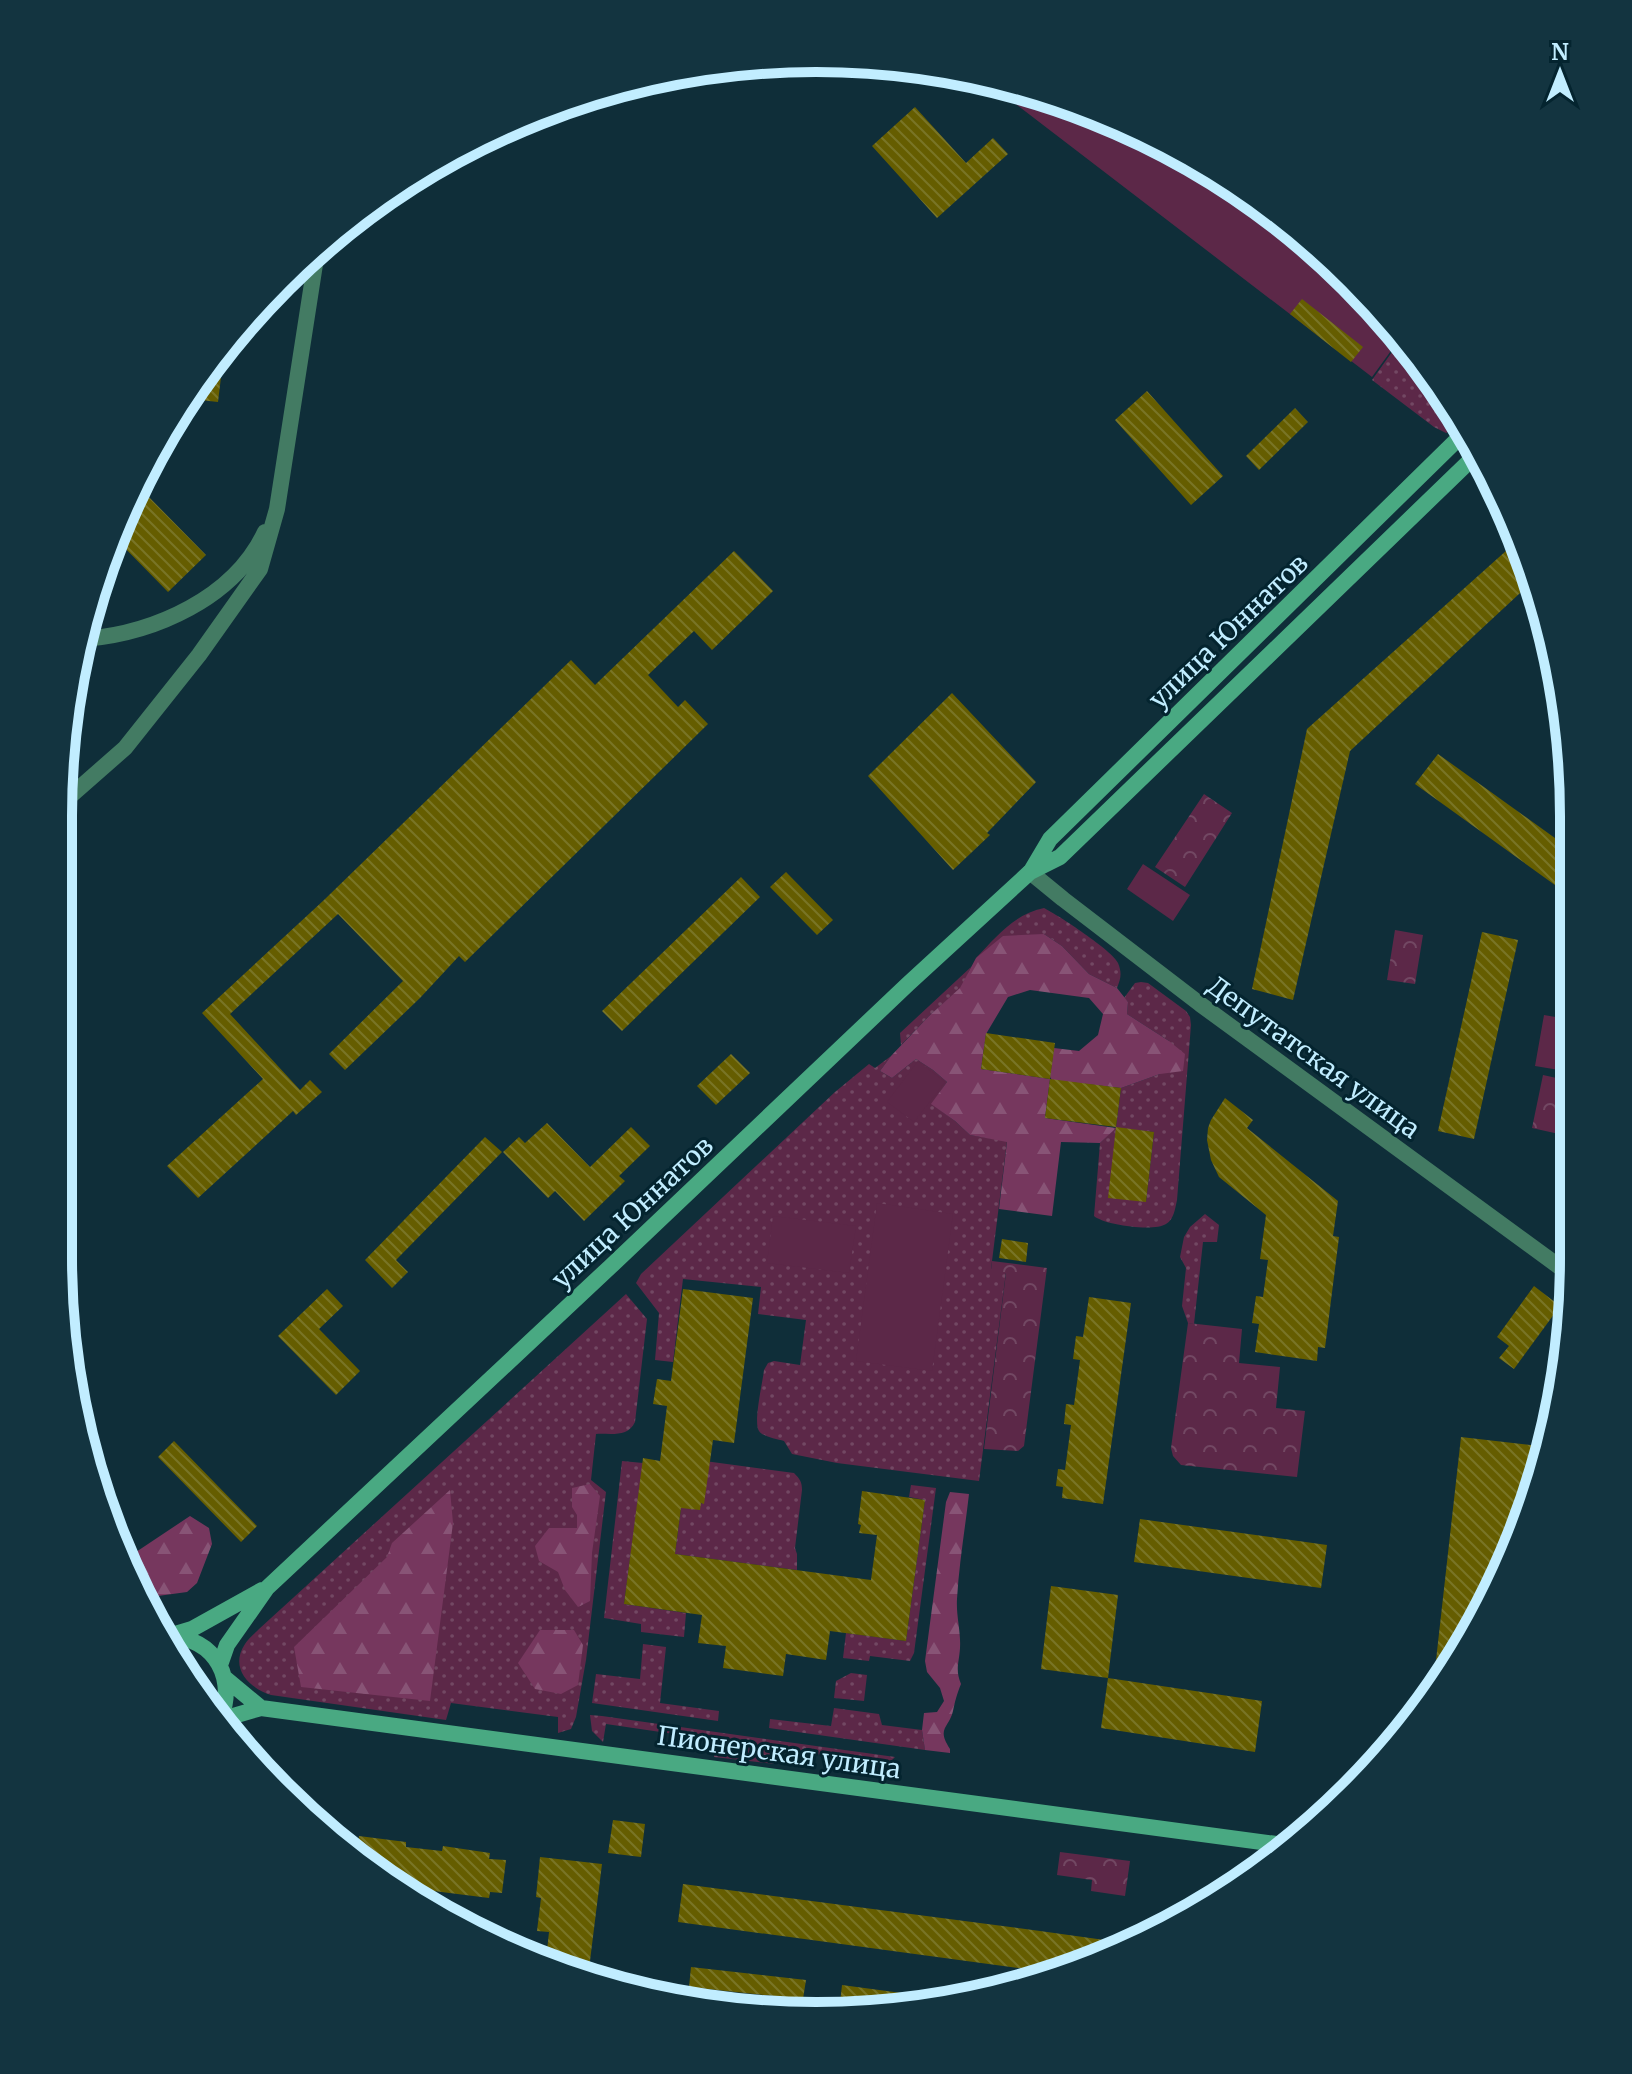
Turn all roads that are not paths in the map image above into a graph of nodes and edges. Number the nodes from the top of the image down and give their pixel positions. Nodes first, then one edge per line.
1 (315, 267) edge
2 (1457, 440) edge
3 (1469, 461) edge
4 (277, 506) junction
5 (94, 637) edge
6 (73, 794) edge
7 (1030, 872) junction
8 (1560, 1267) edge
9 (267, 1588) junction
10 (175, 1634) edge
11 (177, 1638) edge
12 (223, 1672) junction
13 (261, 1708) junction
14 (224, 1709) edge
15 (230, 1716) edge
16 (1274, 1844) edge

1 - 4 street
2 - 7 main road, улица Юннатов
3 - 7 main road, улица Юннатов
4 - 5 street
4 - 6 street
7 - 8 street, Депутатская улица
7 - 9 main road, улица Юннатов
9 - 10 main road, улица Юннатов
9 - 12 main road, улица Юннатов
11 - 12 main road
12 - 13 main road
12 - 14 main road, улица Юннатов
13 - 15 main road, Пионерская улица
13 - 16 main road, Пионерская улица

